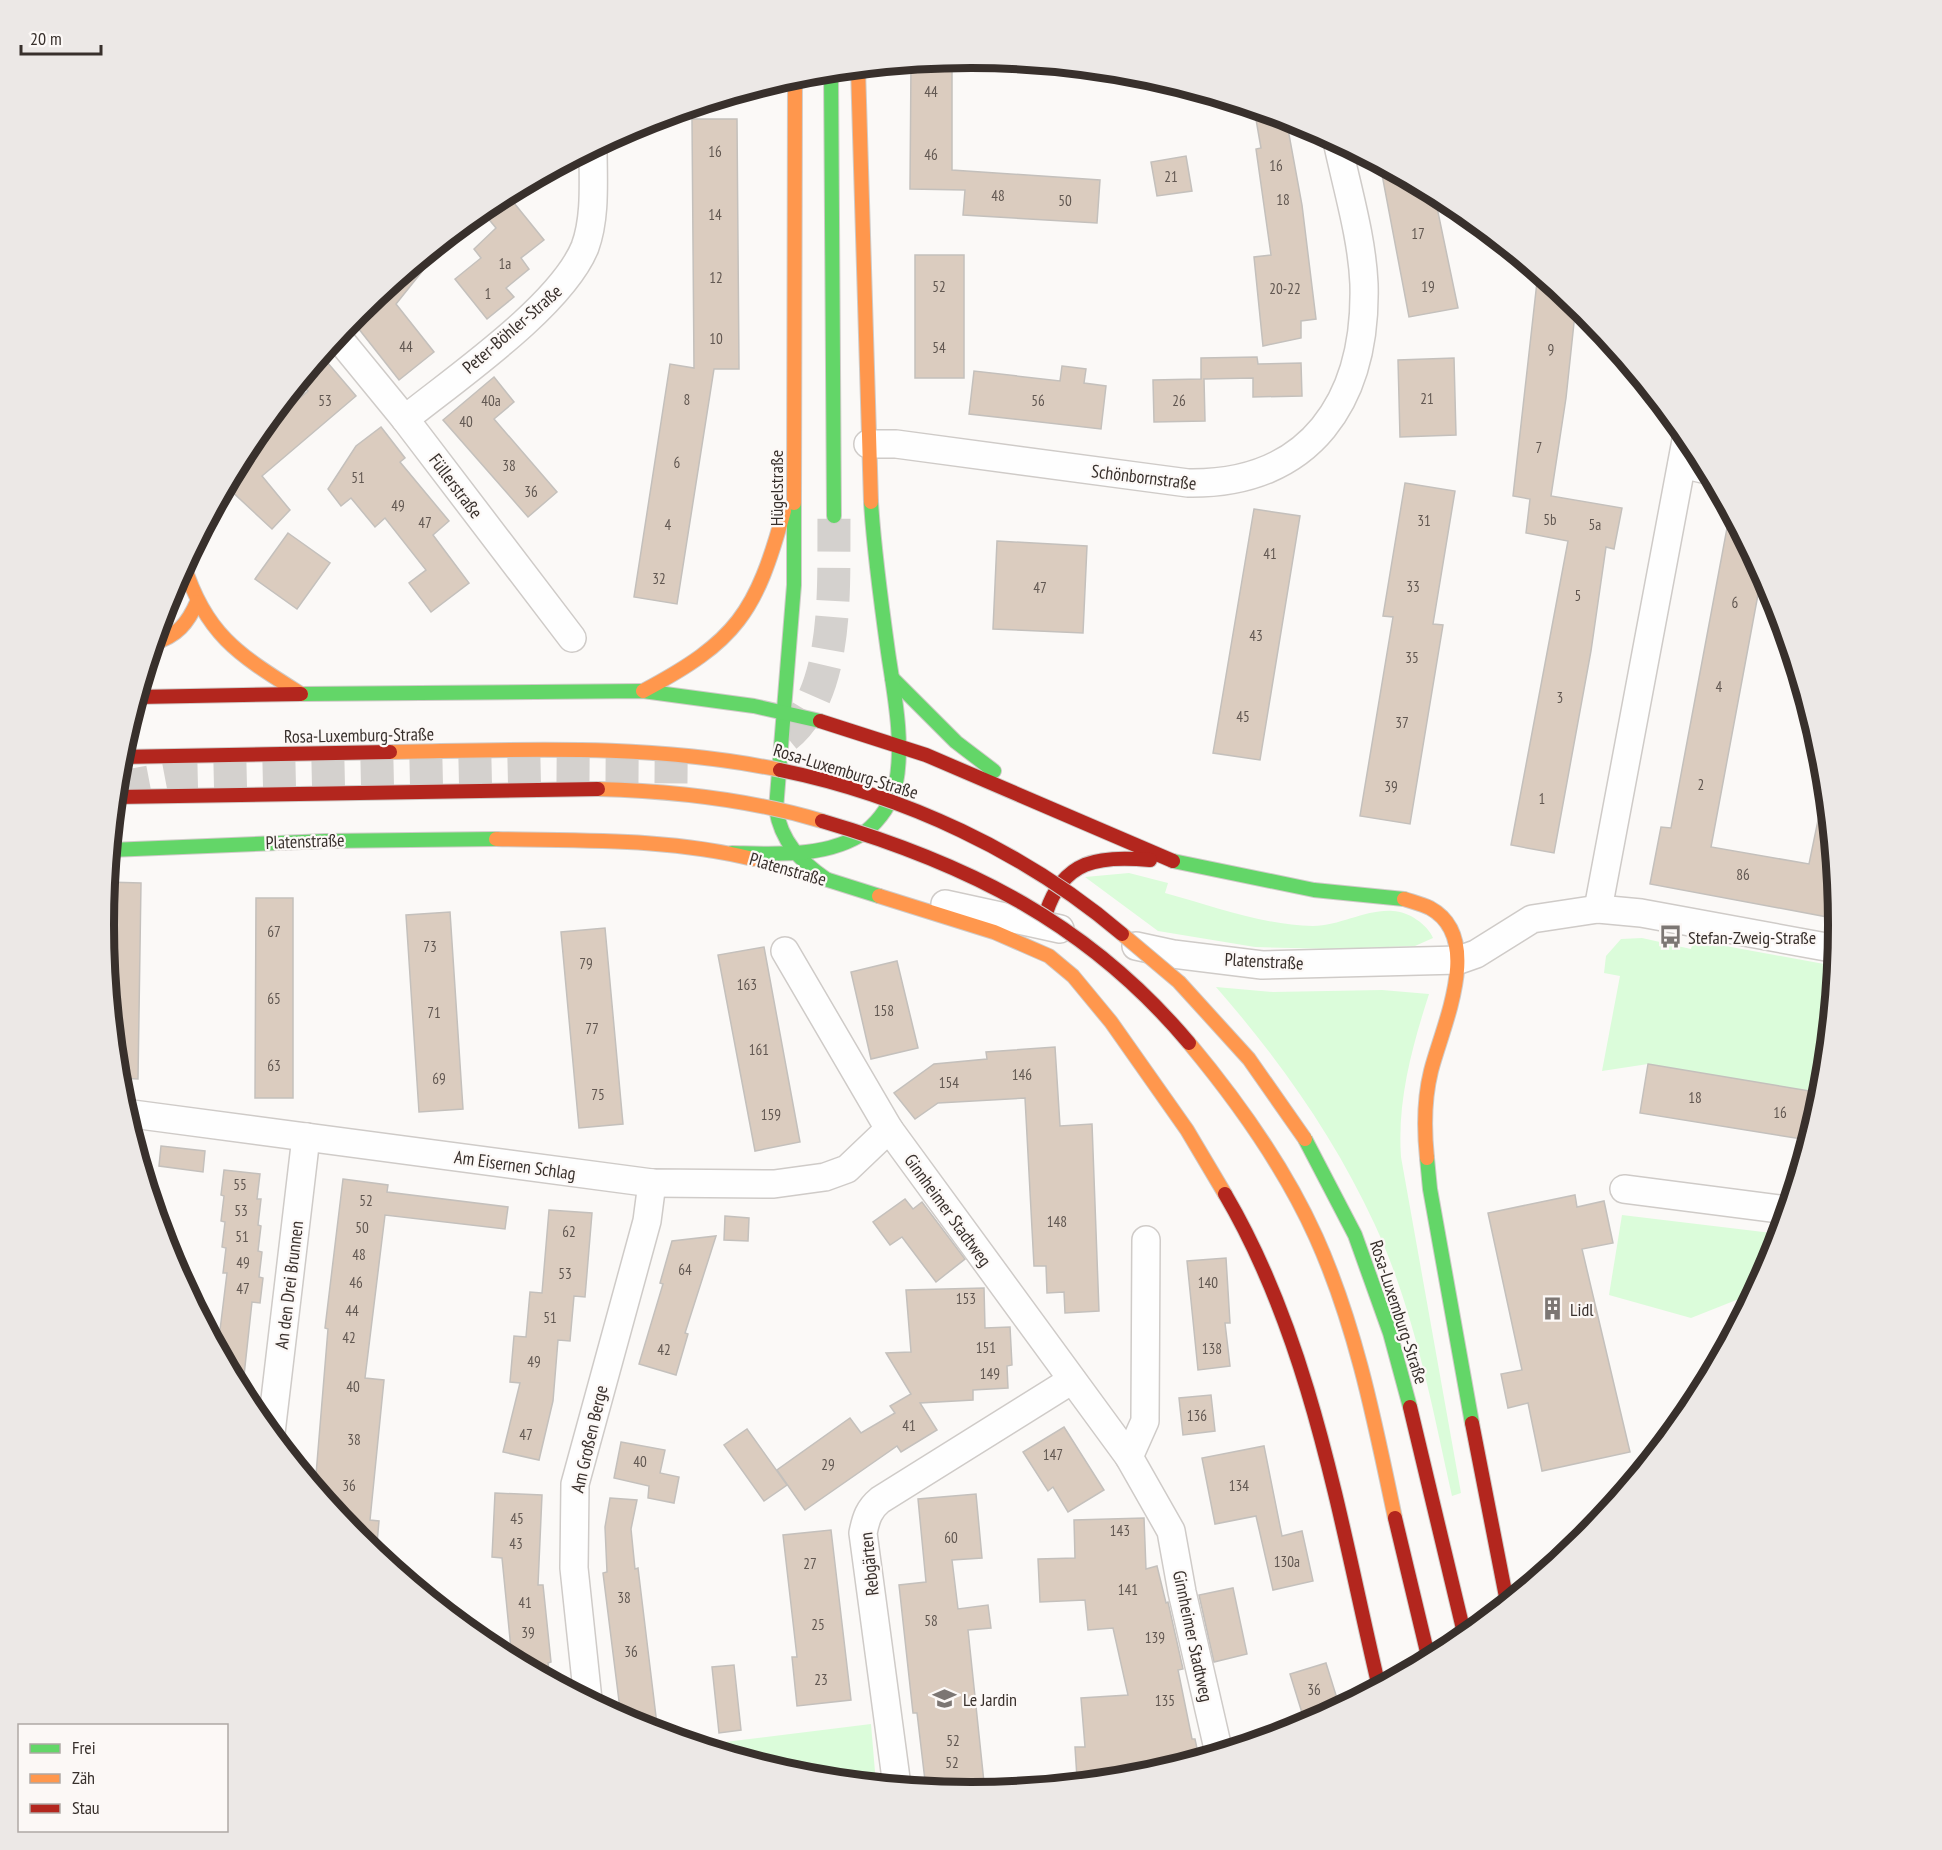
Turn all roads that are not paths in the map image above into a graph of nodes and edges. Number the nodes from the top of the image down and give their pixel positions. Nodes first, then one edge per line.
1 (858, 75) edge
2 (831, 80) edge
3 (795, 86) edge
4 (1339, 151) edge
5 (593, 156) edge
6 (342, 343) edge
7 (405, 419) junction
8 (868, 444) junction
9 (1695, 467) edge
10 (794, 478) junction
11 (834, 516) tunnel mouth
12 (188, 577) edge
13 (197, 602) junction
14 (572, 638) dead end
15 (162, 641) edge
16 (892, 678) junction
17 (643, 691) junction
18 (301, 694) junction
19 (145, 697) edge
20 (786, 712) junction
21 (896, 744) junction
22 (130, 757) edge
23 (124, 797) edge
24 (1031, 800) junction
25 (117, 850) edge
26 (795, 852) junction
27 (732, 853) junction
28 (1179, 863) junction
29 (826, 879) junction
30 (879, 896) junction
31 (1599, 909) junction
32 (1044, 926) junction
33 (1828, 947) edge
34 (785, 951) dead end
35 (1049, 956) junction
36 (1459, 960) junction
37 (135, 1114) edge
38 (889, 1129) junction
39 (306, 1137) junction
40 (652, 1184) junction
41 (1624, 1189) dead end
42 (1780, 1208) edge
43 (1146, 1240) dead end
44 (1072, 1380) junction
45 (272, 1421) edge
46 (1129, 1457) junction
47 (1506, 1595) edge
48 (1463, 1627) edge
49 (1426, 1651) edge
50 (1377, 1680) edge
51 (587, 1691) edge
52 (1217, 1746) edge
53 (896, 1779) edge

1 - 8 main road
2 - 11 main road
3 - 10 main road, Hügelstraße
4 - 8 street, Schönbornstraße
5 - 7 street, Peter-Böhler-Straße
6 - 7 street, Füllerstraße
7 - 14 street, Füllerstraße
8 - 16 main road
9 - 31 street
10 - 17 main road
10 - 20 main road, Hügelstraße
12 - 13 main road
13 - 15 main road
13 - 18 main road
16 - 21 main road
16 - 24 main road
17 - 18 main road
17 - 20 main road
18 - 19 main road
20 - 21 main road
20 - 26 main road, Hügelstraße
21 - 24 main road
21 - 26 main road
22 - 48 main road, Rosa-Luxemburg-Straße, bridge
23 - 49 main road, bridge
24 - 28 main road
25 - 27 main road, Platenstraße
26 - 27 main road
26 - 29 main road, Hügelstraße
27 - 29 main road, Platenstraße
28 - 32 main road
28 - 36 main road
29 - 30 main road, Platenstraße
30 - 32 street, Platenstraße
30 - 35 main road
31 - 33 street, Platenstraße
31 - 36 street, Platenstraße
32 - 35 main road
32 - 36 street, Platenstraße
34 - 38 street, Ginnheimer Stadtweg
35 - 50 main road
36 - 47 main road
37 - 39 street, Am Eisernen Schlag
38 - 40 street, Am Eisernen Schlag
38 - 44 street, Ginnheimer Stadtweg
39 - 40 street, Am Eisernen Schlag
39 - 45 street, An den Drei Brunnen
40 - 51 street, Am Großen Berge
41 - 42 street
43 - 46 street
44 - 46 street, Ginnheimer Stadtweg
44 - 53 street, Rebgärten
46 - 52 street, Ginnheimer Stadtweg

